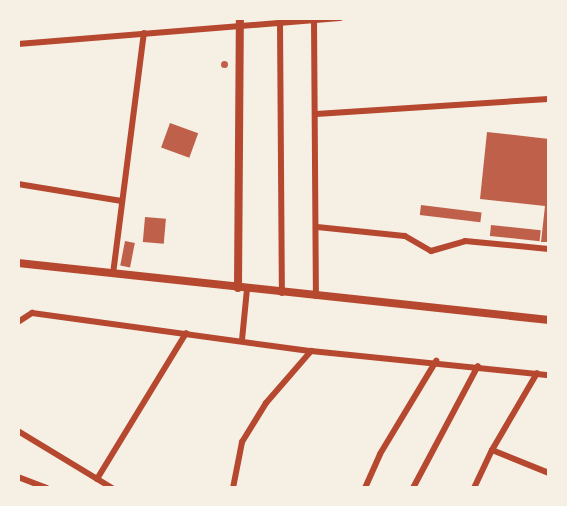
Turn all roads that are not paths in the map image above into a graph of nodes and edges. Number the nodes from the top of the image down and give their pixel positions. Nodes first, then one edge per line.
1 (340, 18) edge
2 (314, 20) junction
3 (240, 22) edge
4 (280, 22) junction
5 (144, 33) junction
6 (18, 44) edge
7 (549, 99) edge
8 (316, 114) junction
9 (18, 184) edge
10 (122, 201) junction
11 (317, 227) junction
12 (549, 249) edge
13 (18, 262) edge
14 (113, 274) junction
15 (238, 288) junction
16 (247, 289) junction
17 (282, 293) junction
18 (316, 296) junction
19 (549, 320) edge
20 (18, 322) edge
21 (186, 333) junction
22 (242, 340) junction
23 (311, 351) junction
24 (436, 361) junction
25 (478, 366) junction
26 (537, 374) junction
27 (549, 375) edge
28 (18, 430) edge
29 (492, 450) junction
30 (549, 473) edge
31 (18, 477) edge
32 (97, 479) junction
33 (47, 488) edge
34 (112, 488) edge
35 (233, 488) edge
36 (364, 488) edge
37 (413, 488) edge
38 (474, 488) edge

1 - 2 street
2 - 4 street
2 - 8 street
3 - 4 street
3 - 5 street
3 - 15 street
4 - 17 street
5 - 6 street
5 - 10 street
7 - 8 street
8 - 11 street
9 - 10 street
10 - 14 street
11 - 12 street
11 - 18 street
13 - 14 street
14 - 15 street
15 - 16 street
16 - 17 street
16 - 22 street
17 - 18 street
18 - 19 street
20 - 21 street
21 - 22 street
21 - 32 street
22 - 23 street
23 - 24 street
23 - 35 street
24 - 25 street
24 - 36 street
25 - 26 street
25 - 37 street
26 - 27 street
26 - 29 street
28 - 32 street
29 - 30 street
29 - 38 street
31 - 33 street
32 - 34 street

